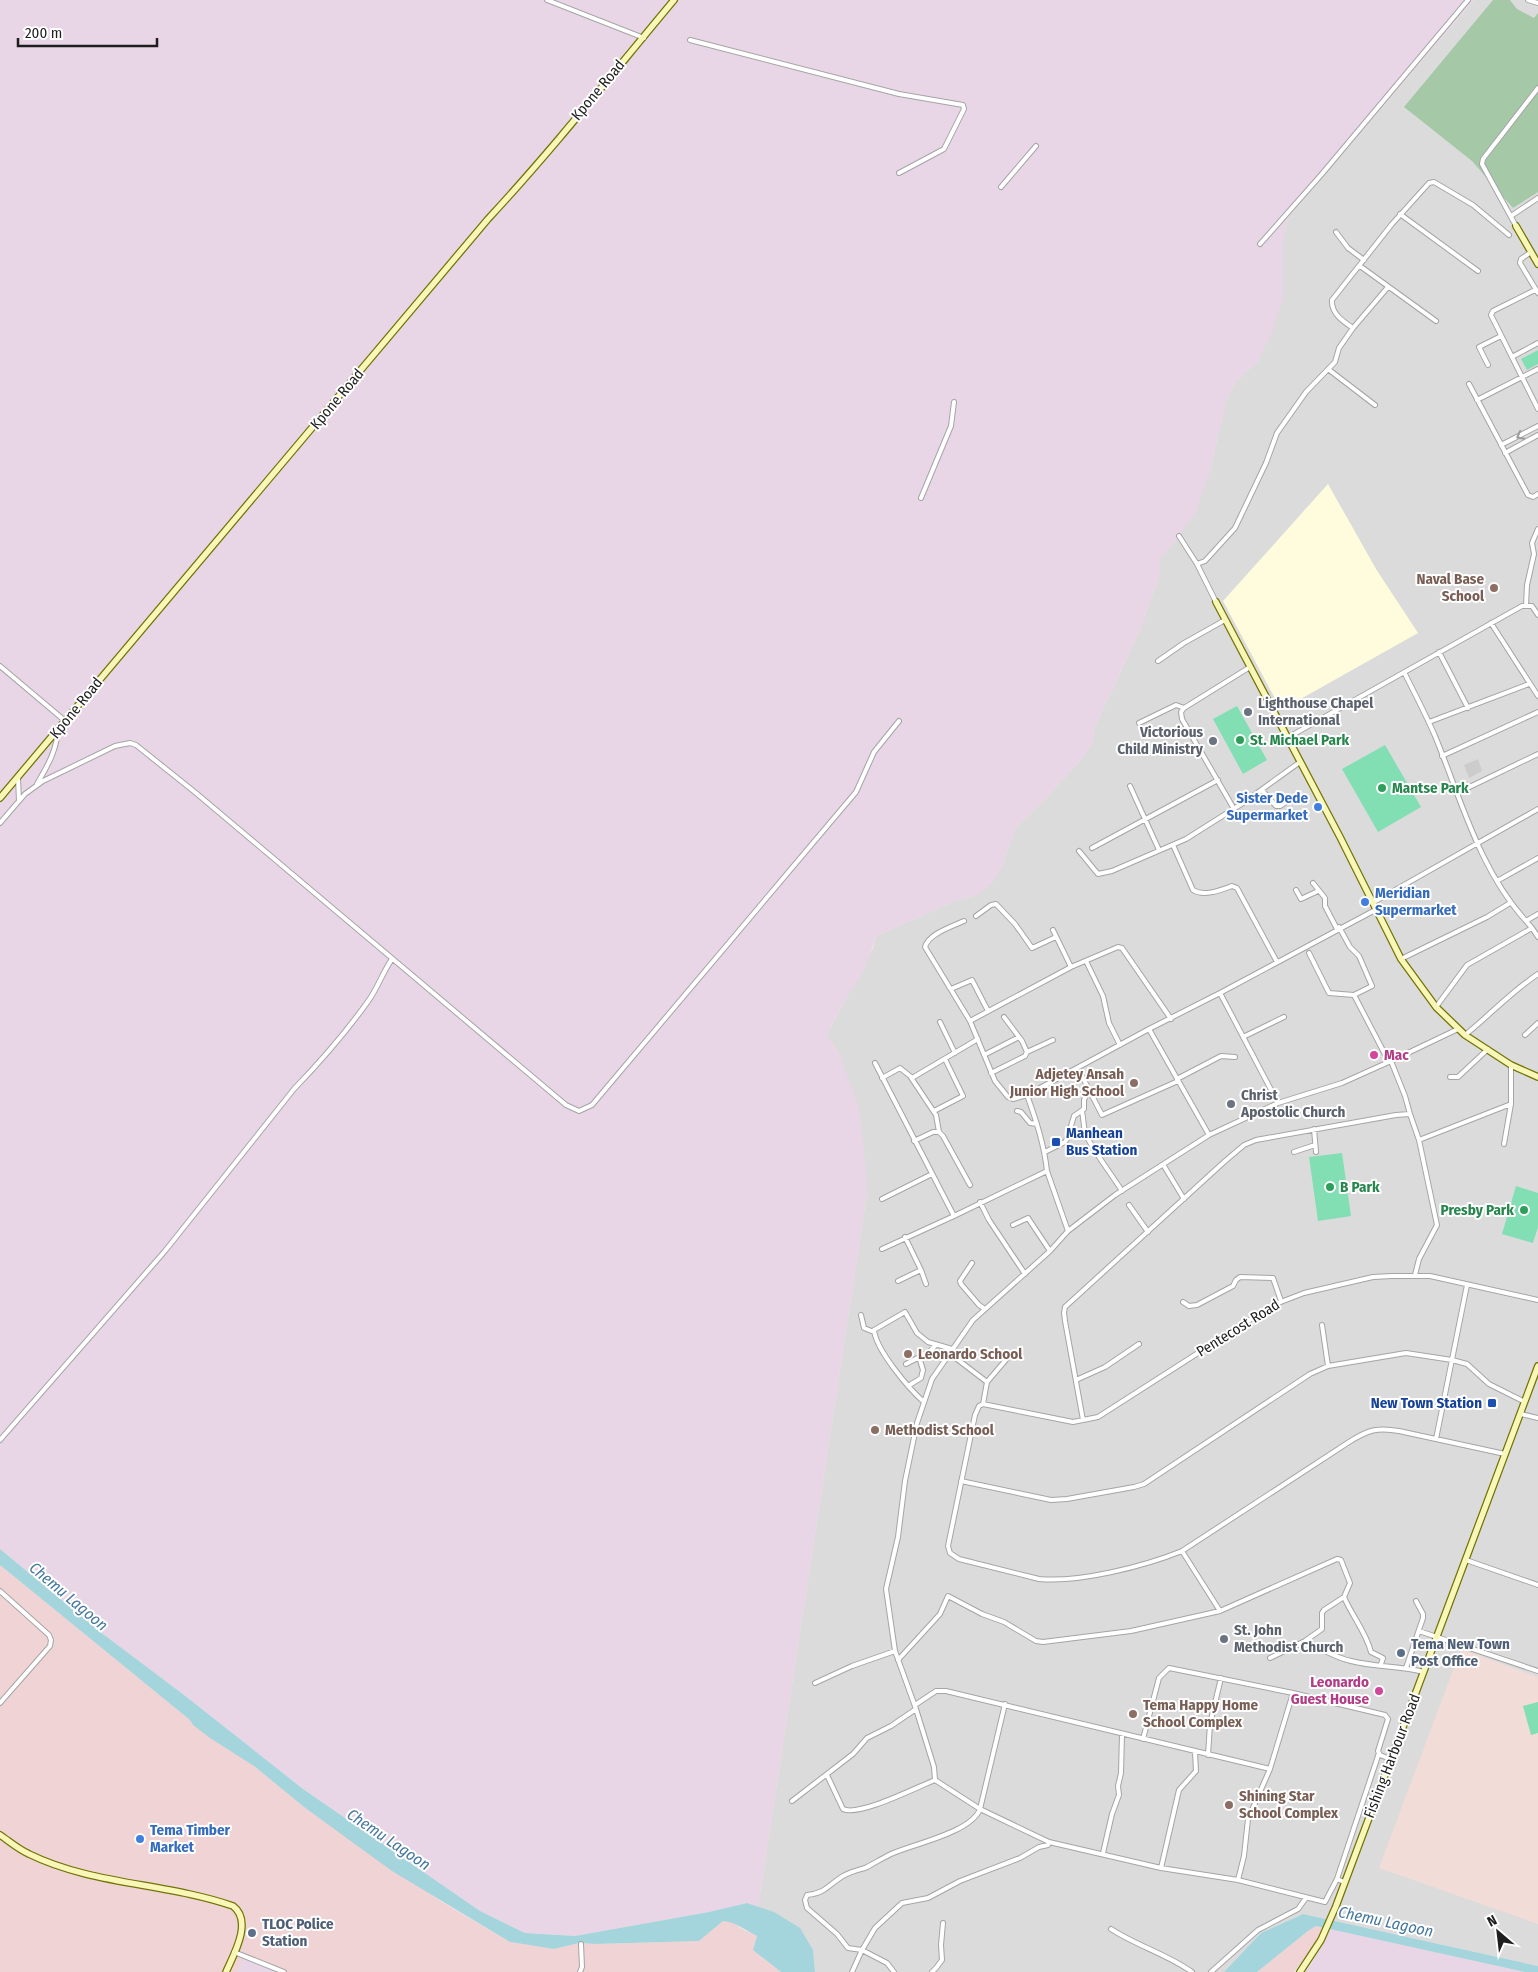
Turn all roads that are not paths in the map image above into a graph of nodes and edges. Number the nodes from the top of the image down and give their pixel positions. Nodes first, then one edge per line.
1 (547, 0) edge
2 (674, 0) edge
3 (1468, 0) edge
4 (1528, 0) edge
5 (1538, 3) edge
6 (644, 38) junction
7 (690, 40) dead end
8 (1538, 88) edge
9 (1036, 146) dead end
10 (899, 173) dead end
11 (1001, 187) dead end
12 (1538, 198) edge
13 (1400, 214) junction
14 (1511, 216) junction
15 (1516, 226) joint
16 (1336, 232) dead end
17 (1509, 235) dead end
18 (1260, 244) dead end
19 (1531, 252) junction
20 (1364, 260) junction
21 (1538, 264) edge
22 (1360, 266) junction
23 (1478, 272) dead end
24 (1388, 287) junction
25 (1537, 292) edge
26 (1436, 321) dead end
27 (1353, 328) junction
28 (1501, 336) junction
29 (1538, 344) edge
30 (1512, 357) junction
31 (1488, 365) dead end
32 (1328, 369) junction
33 (1538, 369) edge
34 (1522, 378) junction
35 (1469, 384) dead end
36 (1477, 400) junction
37 (954, 402) dead end
38 (1375, 405) dead end
39 (1538, 409) edge
40 (1538, 426) edge
41 (1538, 435) edge
42 (1501, 445) junction
43 (1506, 453) junction
44 (1538, 494) edge
45 (921, 498) dead end
46 (1538, 529) edge
47 (1179, 536) dead end
48 (1198, 564) junction
49 (1216, 602) joint
50 (1526, 605) junction
51 (1538, 615) edge
52 (1225, 620) junction
53 (1491, 623) junction
54 (1439, 652) junction
55 (1158, 661) dead end
56 (0, 666) edge
57 (1250, 667) junction
58 (1405, 674) junction
59 (1529, 684) junction
60 (1538, 696) edge
61 (1184, 708) junction
62 (1468, 708) junction
63 (1538, 712) edge
64 (64, 720) junction
65 (899, 721) dead end
66 (1428, 722) junction
67 (1139, 723) dead end
68 (58, 728) junction
69 (1288, 738) junction
70 (1538, 754) edge
71 (1442, 756) junction
72 (1300, 762) junction
73 (19, 775) junction
74 (1218, 780) junction
75 (36, 786) junction
76 (1130, 786) dead end
77 (1262, 790) junction
78 (1457, 793) junction
79 (0, 798) edge
80 (19, 801) junction
81 (1286, 802) dead end
82 (1234, 809) junction
83 (1538, 809) edge
84 (1145, 819) junction
85 (0, 823) edge
86 (1478, 843) junction
87 (1173, 845) junction
88 (1092, 848) dead end
89 (1159, 850) junction
90 (1079, 851) dead end
91 (1538, 858) edge
92 (1497, 881) junction
93 (1313, 883) dead end
94 (1296, 890) dead end
95 (1318, 891) junction
96 (1374, 902) junction
97 (1510, 903) junction
98 (1377, 909) junction
99 (1538, 914) edge
100 (976, 916) dead end
101 (1526, 920) junction
102 (964, 921) dead end
103 (1338, 928) junction
104 (1532, 928) junction
105 (1053, 930) dead end
106 (1538, 937) edge
107 (1056, 938) junction
108 (1309, 953) dead end
109 (392, 959) junction
110 (1400, 959) junction
111 (1086, 961) junction
112 (1277, 962) junction
113 (1071, 967) junction
114 (1538, 974) edge
115 (951, 989) junction
116 (1220, 993) junction
117 (1354, 995) junction
118 (1436, 1007) junction
119 (988, 1011) junction
120 (1004, 1016) dead end
121 (1284, 1017) dead end
122 (1171, 1018) junction
123 (970, 1021) junction
124 (940, 1022) dead end
125 (1538, 1023) edge
126 (1458, 1028) junction
127 (1149, 1029) junction
128 (1465, 1035) junction
129 (1526, 1035) dead end
130 (1019, 1037) junction
131 (1243, 1037) junction
132 (978, 1039) junction
133 (1053, 1040) dead end
134 (1120, 1045) junction
135 (1488, 1050) junction
136 (1027, 1052) junction
137 (954, 1053) junction
138 (984, 1054) junction
139 (1234, 1057) dead end
140 (945, 1059) junction
141 (1390, 1062) junction
142 (875, 1063) dead end
143 (1511, 1064) junction
144 (991, 1073) junction
145 (1082, 1076) dead end
146 (1450, 1077) dead end
147 (1538, 1077) edge
148 (882, 1078) junction
149 (912, 1078) junction
150 (1177, 1080) junction
151 (1089, 1089) junction
152 (1027, 1095) junction
153 (1278, 1103) junction
154 (1511, 1104) junction
155 (934, 1111) junction
156 (1017, 1111) dead end
157 (1082, 1112) junction
158 (1410, 1114) junction
159 (1037, 1124) junction
160 (1314, 1129) junction
161 (939, 1132) junction
162 (1209, 1135) junction
163 (1419, 1140) junction
164 (914, 1141) junction
165 (1504, 1144) dead end
166 (1315, 1145) junction
167 (1045, 1152) junction
168 (1294, 1152) dead end
169 (1316, 1152) dead end
170 (1164, 1166) junction
171 (1046, 1171) junction
172 (932, 1174) junction
173 (970, 1185) dead end
174 (1122, 1191) junction
175 (882, 1199) dead end
176 (1184, 1199) junction
177 (980, 1202) junction
178 (1129, 1205) dead end
179 (954, 1216) junction
180 (1013, 1225) dead end
181 (1068, 1231) junction
182 (1148, 1232) junction
183 (905, 1237) junction
184 (882, 1249) dead end
185 (1050, 1251) junction
186 (972, 1262) dead end
187 (921, 1270) junction
188 (1026, 1274) junction
189 (1414, 1275) junction
190 (898, 1281) dead end
191 (926, 1284) dead end
192 (1467, 1285) junction
193 (1538, 1300) edge
194 (1281, 1301) junction
195 (1183, 1302) dead end
196 (985, 1309) junction
197 (861, 1315) dead end
198 (1322, 1325) dead end
199 (874, 1332) junction
200 (1139, 1344) dead end
201 (936, 1345) junction
202 (950, 1351) junction
203 (1010, 1355) dead end
204 (919, 1357) junction
205 (1452, 1360) junction
206 (906, 1364) dead end
207 (1328, 1366) junction
208 (1538, 1366) edge
209 (1076, 1380) junction
210 (987, 1382) junction
211 (908, 1386) junction
212 (924, 1402) junction
213 (1525, 1402) junction
214 (983, 1404) junction
215 (1521, 1414) junction
216 (1538, 1418) edge
217 (1083, 1420) junction
218 (1436, 1439) junction
219 (0, 1440) edge
220 (1505, 1454) junction
221 (961, 1481) junction
222 (1182, 1551) junction
223 (1466, 1560) junction
224 (1538, 1585) edge
225 (0, 1590) edge
226 (1344, 1597) junction
227 (1416, 1601) dead end
228 (1220, 1611) junction
229 (1418, 1631) junction
230 (1438, 1636) junction
231 (1305, 1641) junction
232 (895, 1651) junction
233 (1270, 1658) dead end
234 (898, 1660) junction
235 (1381, 1664) junction
236 (1406, 1668) junction
237 (1538, 1671) edge
238 (1424, 1672) junction
239 (1221, 1678) junction
240 (815, 1683) dead end
241 (1293, 1693) junction
242 (0, 1703) edge
243 (1005, 1704) junction
244 (916, 1707) junction
245 (1122, 1734) junction
246 (1143, 1739) junction
247 (1194, 1752) junction
248 (1379, 1753) junction
249 (1208, 1756) junction
250 (1390, 1759) junction
251 (1270, 1769) junction
252 (826, 1775) junction
253 (935, 1780) junction
254 (792, 1802) dead end
255 (980, 1809) junction
256 (0, 1834) edge
257 (1049, 1842) junction
258 (1103, 1853) junction
259 (1160, 1868) junction
260 (1336, 1879) junction
261 (1238, 1880) junction
262 (1344, 1882) junction
263 (1306, 1898) junction
264 (1325, 1902) junction
265 (1336, 1906) junction
266 (942, 1923) dead end
267 (1111, 1929) dead end
268 (581, 1944) dead end
269 (862, 1950) junction
270 (234, 1952) junction
271 (226, 1972) edge
272 (284, 1972) edge
273 (580, 1972) edge
274 (852, 1972) edge
275 (894, 1972) edge
276 (932, 1972) edge
277 (1192, 1972) edge
278 (1211, 1972) edge
279 (1300, 1972) edge

1 - 6 street
2 - 6 street, Kpone Road
3 - 18 street
4 - 5 street
6 - 64 street, Kpone Road
7 - 10 street
8 - 14 street
9 - 11 street
12 - 14 street
13 - 17 street
13 - 20 street
13 - 23 street
14 - 15 street
15 - 19 street
16 - 20 street
19 - 21 street
19 - 25 street
20 - 22 street
22 - 24 street
22 - 27 street
24 - 26 street
24 - 27 street
25 - 28 street
27 - 32 street
28 - 30 street
28 - 31 street
29 - 30 street
30 - 34 street
32 - 38 street
32 - 48 street
33 - 34 street
34 - 36 street
34 - 39 street
35 - 36 street
36 - 42 street
37 - 45 street
40 -> 42 street
41 - 43 street
42 - 43 street
43 - 44 street
46 - 50 street
47 - 48 street
48 - 49 street
49 - 52 street
50 - 51 street
50 - 53 street
52 - 55 street
52 - 57 street
53 - 54 street
53 - 59 street
54 - 58 street
54 - 62 street
56 - 64 street
57 - 61 street
57 - 69 street
58 - 66 street
58 - 69 street
59 - 60 street
59 - 62 street
61 - 67 street
61 - 74 street
62 - 66 street
63 - 71 street
64 - 68 street, Kpone Road
65 - 109 street
66 - 71 street
68 - 73 street, Kpone Road
68 - 75 street
69 - 72 street
70 - 78 street
71 - 78 street
72 - 77 street
72 - 96 street
73 - 79 street, Kpone Road
73 - 80 street
74 - 82 street
74 - 84 street
75 - 80 street
75 - 109 street
76 - 84 street
77 - 81 street
77 - 82 street
78 - 86 street
80 - 85 street
82 - 87 street
83 - 86 street
84 - 88 street
84 - 89 street
86 - 92 street
86 - 96 street
87 - 89 street
87 - 112 street
89 - 90 street
91 - 92 street
92 - 97 street
93 - 95 street
94 - 95 street
95 - 103 street
96 - 98 street
97 - 101 street
97 - 110 street
98 - 103 street
98 - 110 street
99 - 101 street
100 - 107 street
101 - 104 street
102 - 115 street
103 - 112 street
103 - 117 street
104 - 106 street
104 - 118 street
105 - 107 street
107 - 113 street
108 - 117 street
109 - 219 street
110 - 118 street
111 - 113 street
111 - 122 street
111 - 134 street
112 - 116 street
113 - 119 street
114 - 128 street
115 - 119 street
115 - 123 street
116 - 122 street
116 - 131 street
117 - 141 street
118 - 126 street
119 - 123 street
120 - 130 street
121 - 131 street
122 - 127 street
123 - 132 street
124 - 137 street
125 - 129 street
126 - 128 street
126 - 141 street
127 - 134 street
127 - 150 street
128 - 135 street
130 - 136 street
130 - 138 street
131 - 153 street
132 - 137 street
132 - 138 street
133 - 136 street
134 - 152 street
135 - 143 street
135 - 146 street
136 - 144 street
137 - 140 street
138 - 144 street
139 - 150 street
140 - 149 street
140 - 155 street
141 - 153 street
141 - 158 street
142 - 148 street
143 - 147 street
143 - 154 street
144 - 152 street
145 - 151 street
148 - 149 street
148 - 164 street
149 - 155 street
150 - 151 street
150 - 162 street
151 - 157 street
152 - 159 street
153 - 162 street
154 - 163 street
154 - 165 street
155 - 161 street
156 - 159 street
157 - 167 street
157 - 174 street
158 - 160 street
158 - 163 street
159 - 167 street
160 - 166 street
160 - 176 street
161 - 164 street
161 - 173 street
162 - 170 street
163 - 189 street
164 - 172 street
166 - 168 street
166 - 169 street
167 - 171 street
170 - 174 street
170 - 176 street
171 - 177 street
171 - 181 street
172 - 175 street
172 - 179 street
174 - 181 street
176 - 182 street
177 - 179 street
177 - 188 street
178 - 182 street
179 - 183 street
180 - 185 street
181 - 185 street
182 - 209 street
183 - 184 street
183 - 187 street
185 - 188 street
186 - 196 street
187 - 190 street
187 - 191 street
188 - 196 street
189 - 192 street, Pentecost Road
189 - 194 street, Pentecost Road
192 - 193 street, Pentecost Road
192 - 205 street
194 - 195 street
194 - 217 street, Pentecost Road
196 - 202 street
197 - 199 street
198 - 207 street
199 - 201 street
199 - 211 street
200 - 209 street
201 - 202 street
201 - 204 street
202 - 210 street
202 - 212 street
203 - 210 street
204 - 206 street
204 - 211 street
205 - 207 street
205 - 213 street
205 - 218 street
207 - 221 street
208 - 213 street, Fishing Harbour Road
209 - 217 street
210 - 214 street
211 - 212 street
212 - 232 street
213 - 215 street, Fishing Harbour Road
214 - 217 street, Pentecost Road
214 - 221 street
215 - 216 street
215 - 220 street, Fishing Harbour Road
218 - 220 street
218 - 222 street
220 - 223 street, Fishing Harbour Road
221 - 222 street
222 - 228 street
223 - 224 street
223 - 230 street, Fishing Harbour Road
225 - 242 street
226 - 228 street
226 - 231 street
226 - 235 street
227 - 229 street
228 - 234 street
229 - 230 street
229 - 236 street
230 - 237 street
230 - 238 street, Fishing Harbour Road
231 - 233 street
231 - 235 street
232 - 234 street
232 - 240 street
234 - 244 street
235 - 236 street
236 - 238 street
238 - 250 street, Fishing Harbour Road
239 - 241 street
239 - 246 street
239 - 249 street
241 - 248 street
241 - 251 street
243 - 244 street
243 - 245 street
243 - 255 street
244 - 252 street
244 - 253 street
245 - 246 street
245 - 258 street
246 - 247 street
247 - 249 street
247 - 259 street
248 - 250 street
248 - 260 street
249 - 251 street
250 - 262 street, Fishing Harbour Road
251 - 261 street
252 - 253 street
252 - 254 street
253 - 255 street
255 - 257 street
255 - 269 street
256 - 270 street
257 - 258 street
257 - 269 street
258 - 259 street
259 - 261 street
260 - 262 street
260 - 264 street
261 - 263 street
262 - 265 street, Fishing Harbour Road
263 - 264 street
263 - 278 street
264 - 265 street
265 - 279 street, Fishing Harbour Road
266 - 276 street
267 - 277 street
268 - 273 street
269 - 274 street
269 - 275 street
270 - 271 street
270 - 272 street

